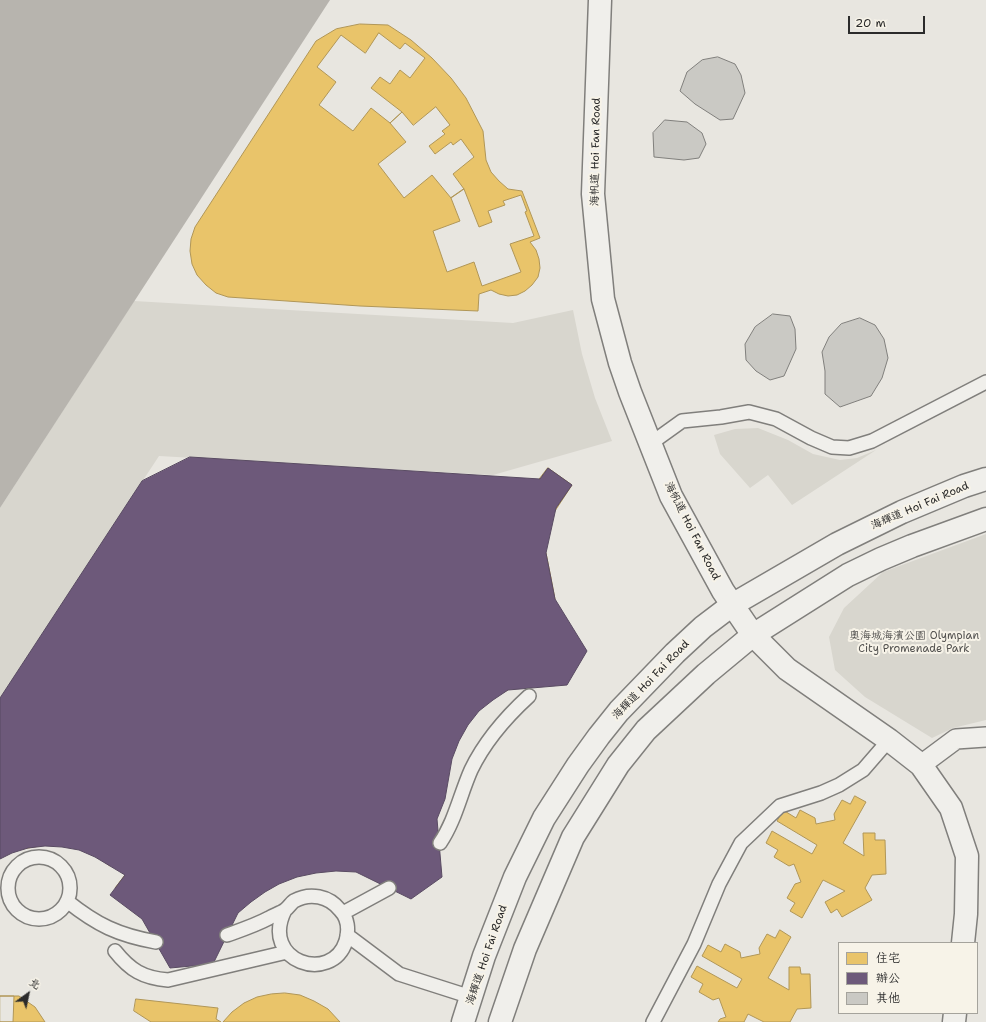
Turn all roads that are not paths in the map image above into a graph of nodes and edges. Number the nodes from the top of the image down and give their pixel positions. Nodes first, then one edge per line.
1 (600, 0) edge
2 (986, 382) edge
3 (650, 444) junction
4 (986, 479) edge
5 (986, 519) edge
6 (732, 606) junction
7 (753, 635) junction
8 (529, 696) dead end
9 (986, 737) edge
10 (889, 740) junction
11 (921, 765) junction
12 (440, 843) dead end
13 (389, 888) dead end
14 (67, 902) junction
15 (285, 910) junction
16 (343, 913) junction
17 (227, 935) dead end
18 (347, 935) junction
19 (156, 942) dead end
20 (963, 942) edge
21 (115, 951) dead end
22 (287, 952) junction
23 (472, 997) junction
24 (464, 1022) edge
25 (500, 1022) edge
26 (653, 1022) edge

1 - 3 street, 海帆道 Hoi Fan Road
2 - 3 lane
3 - 6 street, 海帆道 Hoi Fan Road
4 - 6 street, 海輝道 Hoi Fai Road
5 - 7 street
6 - 7 street, 海帆道 Hoi Fan Road
6 - 23 street, 海輝道 Hoi Fai Road
7 - 10 street, 海帆道 Hoi Fan Road
7 - 25 street
8 - 12 lane
9 - 11 street
10 - 11 street, 海帆道 Hoi Fan Road
10 - 26 lane
11 - 20 street, 海帆道 Hoi Fan Road
13 - 16 lane
14 - 14 lane
14 - 19 lane
15 - 16 lane
15 - 17 lane
15 - 22 lane
16 - 18 lane
18 - 22 lane
18 - 23 lane
21 - 22 lane
23 - 24 street, 海輝道 Hoi Fai Road

